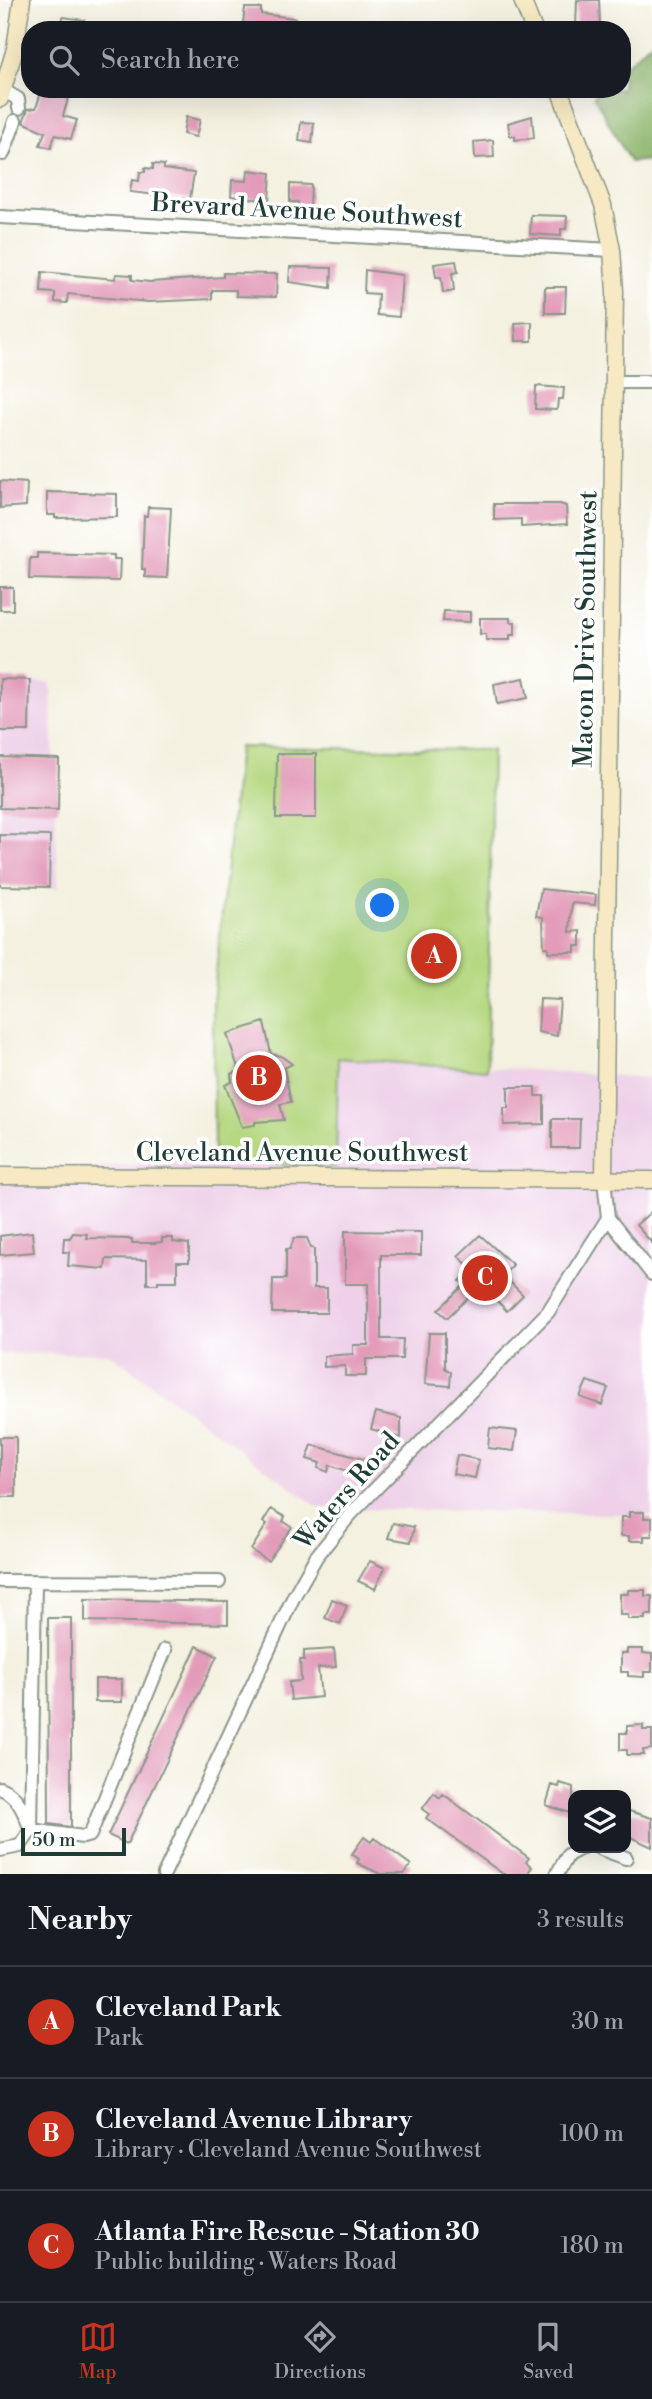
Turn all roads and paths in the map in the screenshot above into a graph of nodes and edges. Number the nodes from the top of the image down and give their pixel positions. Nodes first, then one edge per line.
1 (22, 0) edge
2 (522, 0) edge
3 (530, 21) edge
4 (1, 95) edge
5 (562, 98) edge
6 (19, 108) dead end
7 (15, 121) dead end
8 (0, 153) edge
9 (0, 217) edge
10 (612, 250) junction
11 (614, 382) junction
12 (652, 382) edge
13 (0, 1176) edge
14 (604, 1179) junction
15 (652, 1180) edge
16 (608, 1218) junction
17 (652, 1274) edge
18 (0, 1581) edge
19 (35, 1582) junction
20 (219, 1582) dead end
21 (165, 1650) dead end
22 (0, 1788) edge
23 (31, 1830) junction
24 (0, 1850) edge
25 (572, 1853) edge
26 (614, 1853) edge
27 (626, 1857) dead end
28 (164, 1874) edge
29 (557, 1874) edge

1 - 4 street
2 - 3 street
4 - 6 street
5 - 10 street, Macon Drive Southwest
7 - 8 street
9 - 10 street, Brevard Avenue Southwest
10 - 11 street, Macon Drive Southwest
11 - 12 street
11 - 14 street, Macon Drive Southwest
13 - 14 street, Cleveland Avenue Southwest
14 - 15 street, Cleveland Avenue Southwest
14 - 16 street
16 - 17 street
16 - 28 street, Waters Road
18 - 19 street
19 - 20 street
19 - 23 street
21 - 23 street
22 - 23 street
23 - 24 street
25 - 29 street
26 - 27 street

